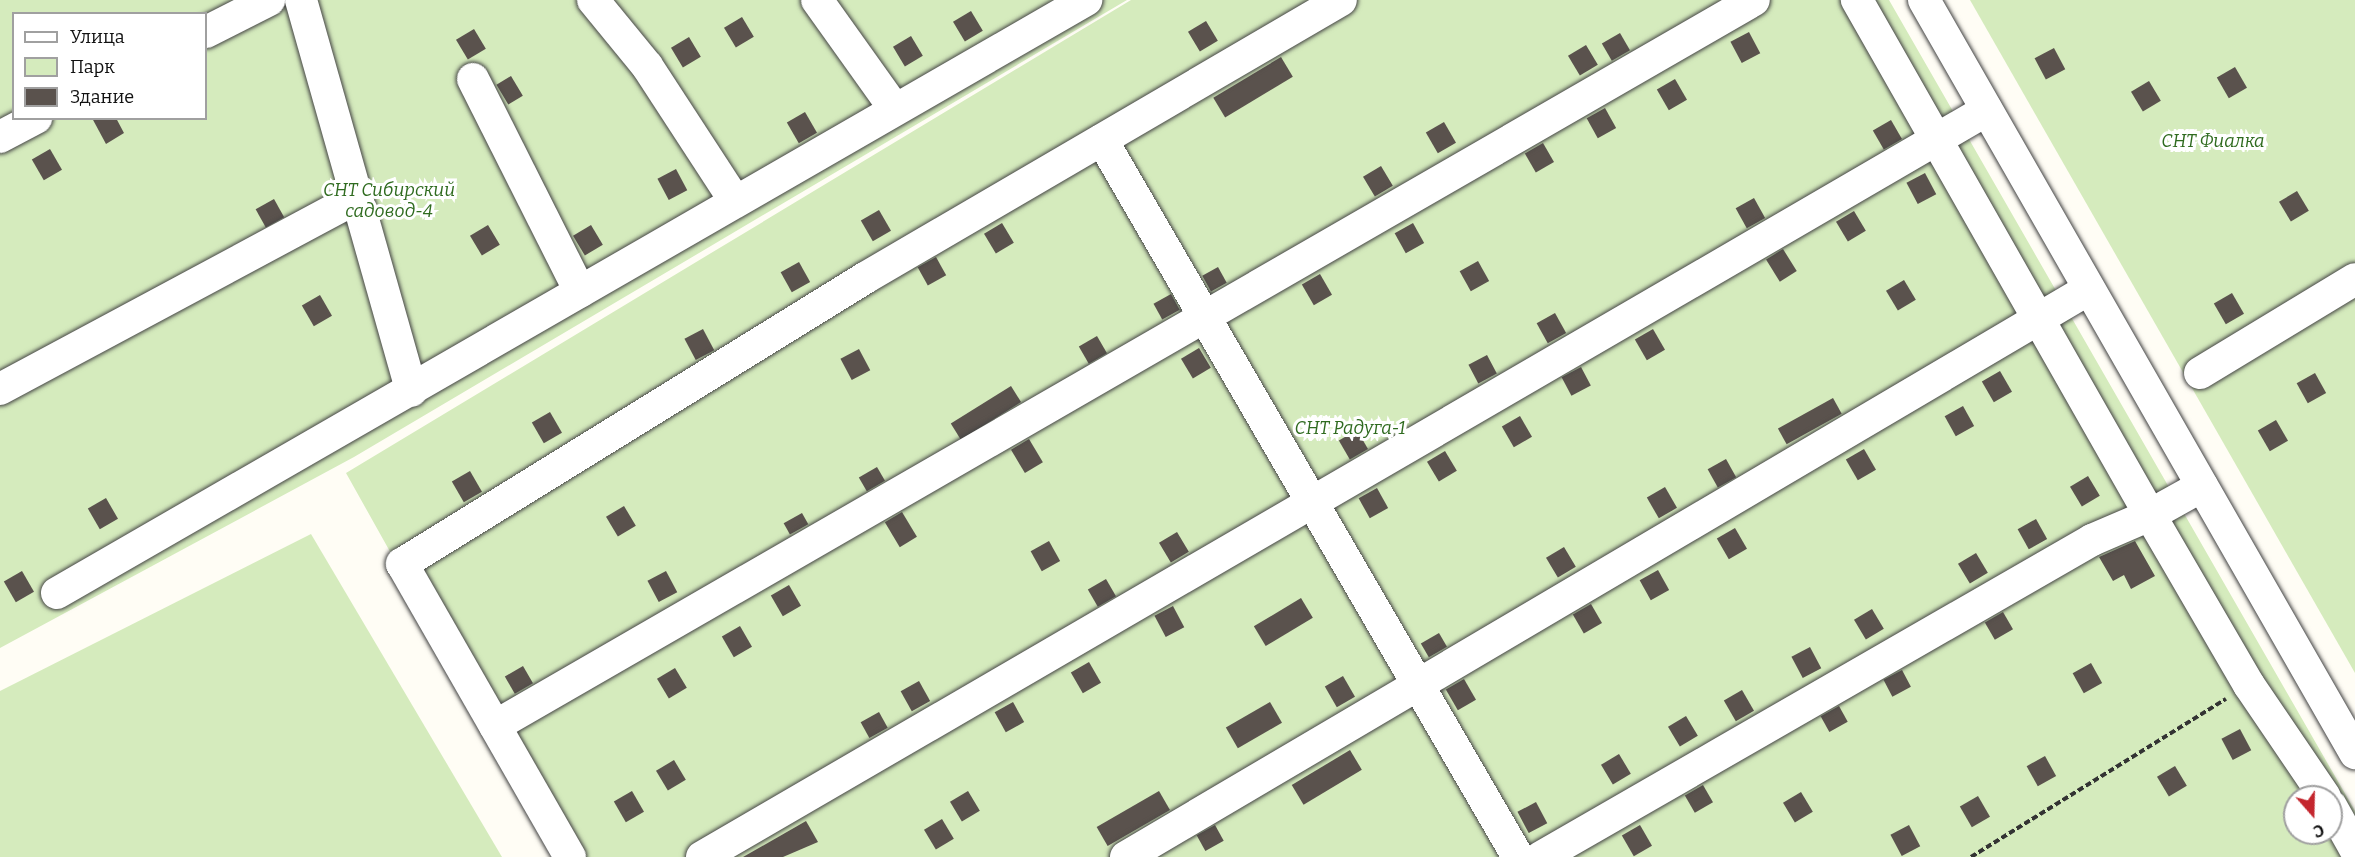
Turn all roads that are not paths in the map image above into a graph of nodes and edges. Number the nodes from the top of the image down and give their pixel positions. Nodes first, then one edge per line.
1 (269, 0) edge
2 (301, 0) edge
3 (593, 0) edge
4 (817, 0) edge
5 (1086, 0) edge
6 (1341, 0) edge
7 (1754, 0) edge
8 (1857, 0) edge
9 (1924, 0) edge
10 (1046, 9) edge
11 (207, 31) edge
12 (473, 79) dead end
13 (894, 108) junction
14 (1987, 110) junction
15 (32, 120) edge
16 (0, 137) edge
17 (1936, 139) junction
18 (1102, 140) junction
19 (355, 199) junction
20 (735, 201) junction
21 (2355, 279) edge
22 (2089, 289) junction
23 (580, 292) junction
24 (1205, 317) junction
25 (2038, 318) junction
26 (2200, 373) dead end
27 (0, 389) edge
28 (412, 391) junction
29 (2202, 486) junction
30 (1312, 502) junction
31 (2150, 515) junction
32 (57, 593) dead end
33 (1418, 684) junction
34 (495, 726) junction
35 (2355, 753) edge
36 (2317, 785) edge
37 (2343, 828) edge
38 (2355, 849) edge
39 (570, 857) edge
40 (702, 857) edge
41 (1126, 857) edge
42 (1518, 857) edge
43 (1541, 857) edge

1 - 11 street
2 - 19 street
3 - 20 street
4 - 13 street
5 - 10 street
6 - 18 street
7 - 24 street
8 - 17 street
9 - 14 street
10 - 13 street
12 - 23 street
13 - 20 street
14 - 17 street
14 - 22 street
15 - 16 street
17 - 25 street
17 - 30 street
18 - 24 street
18 - 34 street
19 - 27 street
19 - 28 street
20 - 23 street
21 - 26 street
22 - 25 street
22 - 29 street
23 - 28 street
24 - 30 street
24 - 34 street
25 - 31 street
25 - 33 street
28 - 32 street
29 - 31 street
29 - 35 street
30 - 33 street
30 - 40 street
31 - 36 street
31 - 43 street
33 - 41 street
33 - 42 street
34 - 39 street
37 - 38 street

